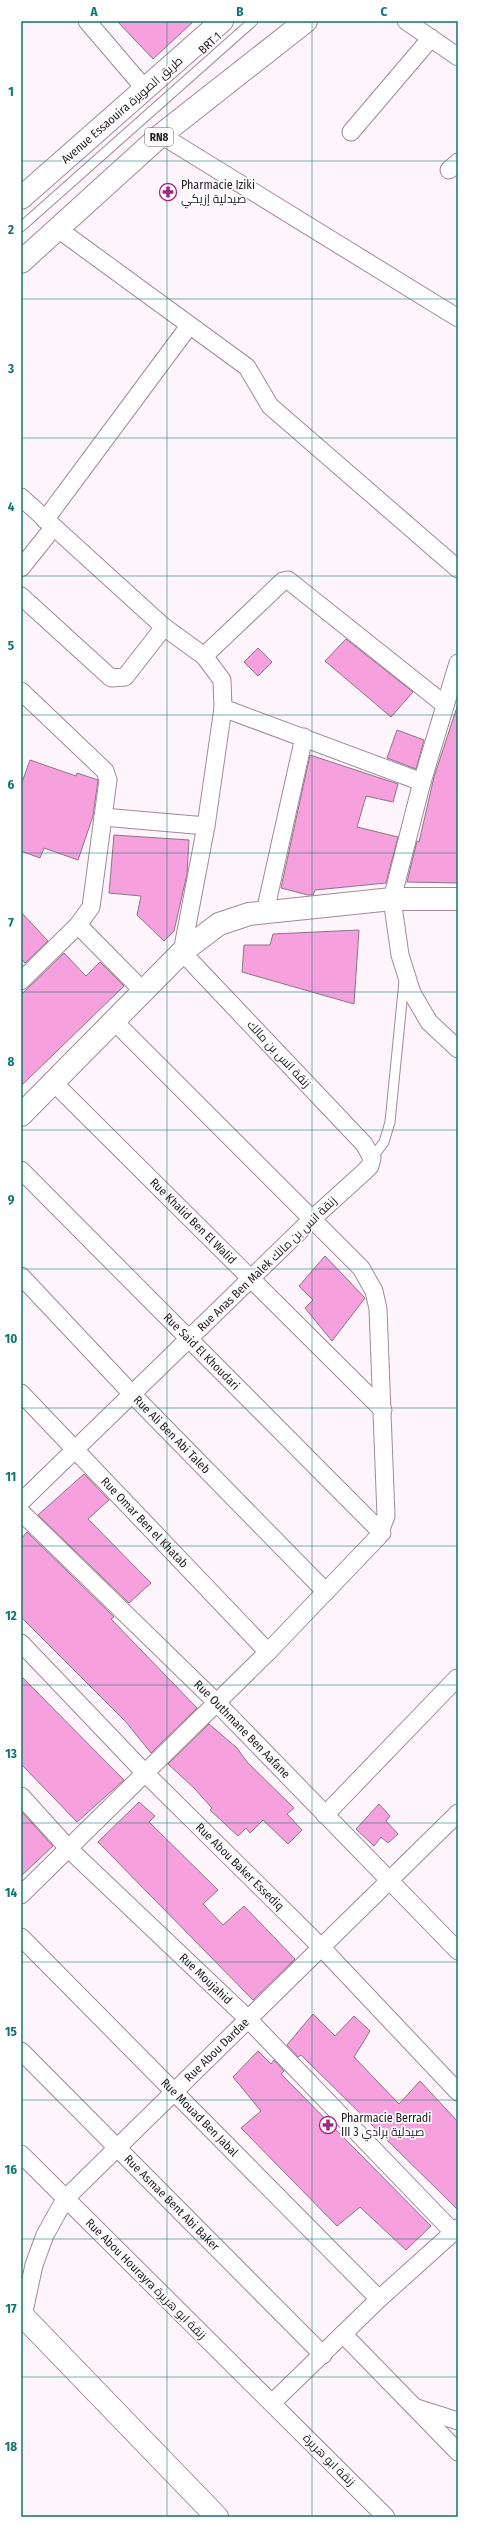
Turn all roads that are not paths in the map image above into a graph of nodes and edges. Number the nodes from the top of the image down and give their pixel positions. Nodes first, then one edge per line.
1 (87, 21) edge
2 (222, 21) edge
3 (253, 21) edge
4 (306, 21) edge
5 (406, 21) edge
6 (431, 38) junction
7 (458, 57) edge
8 (145, 89) junction
9 (351, 132) dead end
10 (161, 135) junction
11 (21, 198) edge
12 (21, 227) edge
13 (58, 229) junction
14 (21, 262) edge
15 (458, 318) edge
16 (189, 326) junction
17 (21, 497) edge
18 (49, 524) junction
19 (21, 568) edge
20 (458, 569) edge
21 (21, 596) edge
22 (164, 627) junction
23 (204, 656) junction
24 (458, 663) edge
25 (21, 691) edge
26 (444, 705) junction
27 (223, 708) junction
28 (304, 737) junction
29 (422, 782) junction
30 (103, 816) junction
31 (206, 826) junction
32 (392, 899) junction
33 (458, 899) edge
34 (265, 912) junction
35 (78, 925) junction
36 (182, 952) junction
37 (405, 974) junction
38 (21, 981) edge
39 (144, 992) junction
40 (115, 1022) junction
41 (458, 1049) edge
42 (54, 1083) junction
43 (21, 1115) edge
44 (372, 1158) junction
45 (21, 1170) edge
46 (311, 1220) junction
47 (21, 1276) edge
48 (250, 1279) junction
49 (188, 1339) junction
50 (21, 1393) edge
51 (132, 1394) junction
52 (383, 1410) junction
53 (76, 1449) junction
54 (21, 1502) edge
55 (21, 1512) edge
56 (382, 1533) junction
57 (326, 1592) junction
58 (21, 1643) edge
59 (268, 1652) junction
60 (457, 1678) dead end
61 (216, 1702) junction
62 (145, 1773) junction
63 (21, 1796) edge
64 (458, 1813) edge
65 (325, 1815) junction
66 (69, 1849) junction
67 (389, 1881) junction
68 (21, 1895) edge
69 (21, 1936) edge
70 (321, 1947) junction
71 (458, 1951) edge
72 (247, 2018) junction
73 (21, 2051) edge
74 (173, 2091) junction
75 (458, 2092) edge
76 (116, 2148) junction
77 (21, 2154) edge
78 (65, 2198) junction
79 (456, 2231) edge
80 (379, 2299) junction
81 (22, 2315) edge
82 (344, 2334) junction
83 (323, 2354) junction
84 (272, 2403) junction
85 (415, 2407) junction
86 (458, 2420) edge
87 (458, 2452) edge
88 (217, 2517) edge
89 (386, 2517) edge

1 - 8 street
2 - 8 main road, Avenue Essaouira طريق الصويرة
3 - 12 lane, BRT 1
4 - 10 main road, RN8
5 - 6 street
6 - 7 street
6 - 9 street
8 - 11 main road, Avenue Essaouira طريق الصويرة
10 - 13 main road, RN8
10 - 15 street
13 - 14 main road, RN8
13 - 16 street
16 - 18 street
16 - 20 street
17 - 18 street
18 - 19 street
18 - 22 street
21 - 22 street
22 - 23 street
23 - 26 street
23 - 27 street
24 - 26 street
25 - 30 street
26 - 29 street
27 - 28 street
27 - 31 street
28 - 29 street
28 - 34 street
29 - 32 street
30 - 31 street
30 - 35 street
31 - 36 street
32 - 33 main road
32 - 34 main road
32 - 37 street
34 - 36 main road
35 - 38 street
35 - 39 street
36 - 39 main road
36 - 44 street, زنقة انس بن مالك
37 - 41 street
37 - 44 lane
39 - 40 main road
40 - 42 main road
40 - 46 street
42 - 43 main road
42 - 48 street, Rue Khalid Ben El Walid
44 - 46 street, Rue Anas Ben Malek زنقة انس بن مالك
45 - 49 street, Rue Said El Khoudari
46 - 48 street, Rue Anas Ben Malek زنقة انس بن مالك
46 - 52 street
47 - 51 street, Rue Ali Ben Abi Taleb
48 - 49 street, Rue Anas Ben Malek زنقة انس بن مالك
48 - 52 street, Rue Khalid Ben El Walid
49 - 51 street, Rue Anas Ben Malek زنقة انس بن مالك
49 - 56 street, Rue Said El Khoudari
50 - 53 street, Rue Omar Ben el Khatab
51 - 53 street, Rue Anas Ben Malek زنقة انس بن مالك
51 - 57 street, Rue Ali Ben Abi Taleb
52 - 56 street
53 - 54 street, Rue Anas Ben Malek زنقة انس بن مالك
53 - 59 street, Rue Omar Ben el Khatab
55 - 61 street, Rue Outhmane Ben Aafane
56 - 57 street
57 - 59 street
58 - 62 street, Rue Abou Baker Essediq
59 - 61 street
60 - 65 street
61 - 62 street
61 - 65 street, Rue Outhmane Ben Aafane
62 - 66 street
62 - 70 street, Rue Abou Baker Essediq
63 - 66 street, Rue Moujahid
64 - 67 street, Rue Abou Dardae
65 - 67 street, Rue Outhmane Ben Aafane
66 - 68 street
66 - 72 street, Rue Moujahid
67 - 70 street, Rue Abou Dardae
67 - 71 street, Rue Outhmane Ben Aafane
69 - 74 street, Rue Mouad Ben Jabal
70 - 72 street, Rue Abou Dardae
70 - 75 street, Rue Abou Baker Essediq
72 - 74 street, Rue Abou Dardae
72 - 79 street, Rue Moujahid
73 - 76 street, Rue Asmae Bent Abi Baker
74 - 76 street, Rue Abou Dardae
74 - 80 street, Rue Mouad Ben Jabal
76 - 78 street, Rue Abou Dardae
76 - 83 street, Rue Asmae Bent Abi Baker
77 - 78 street, Rue Abou Hourayra زنقة ابو هريرة
78 - 81 street, Rue Abou Dardae
78 - 84 street, Rue Abou Hourayra زنقة ابو هريرة
79 - 80 street
80 - 82 street
81 - 88 main road
82 - 83 street
82 - 85 street
83 - 84 street
84 - 89 street, زنقة ابو هريرة
85 - 86 street
85 - 87 street

